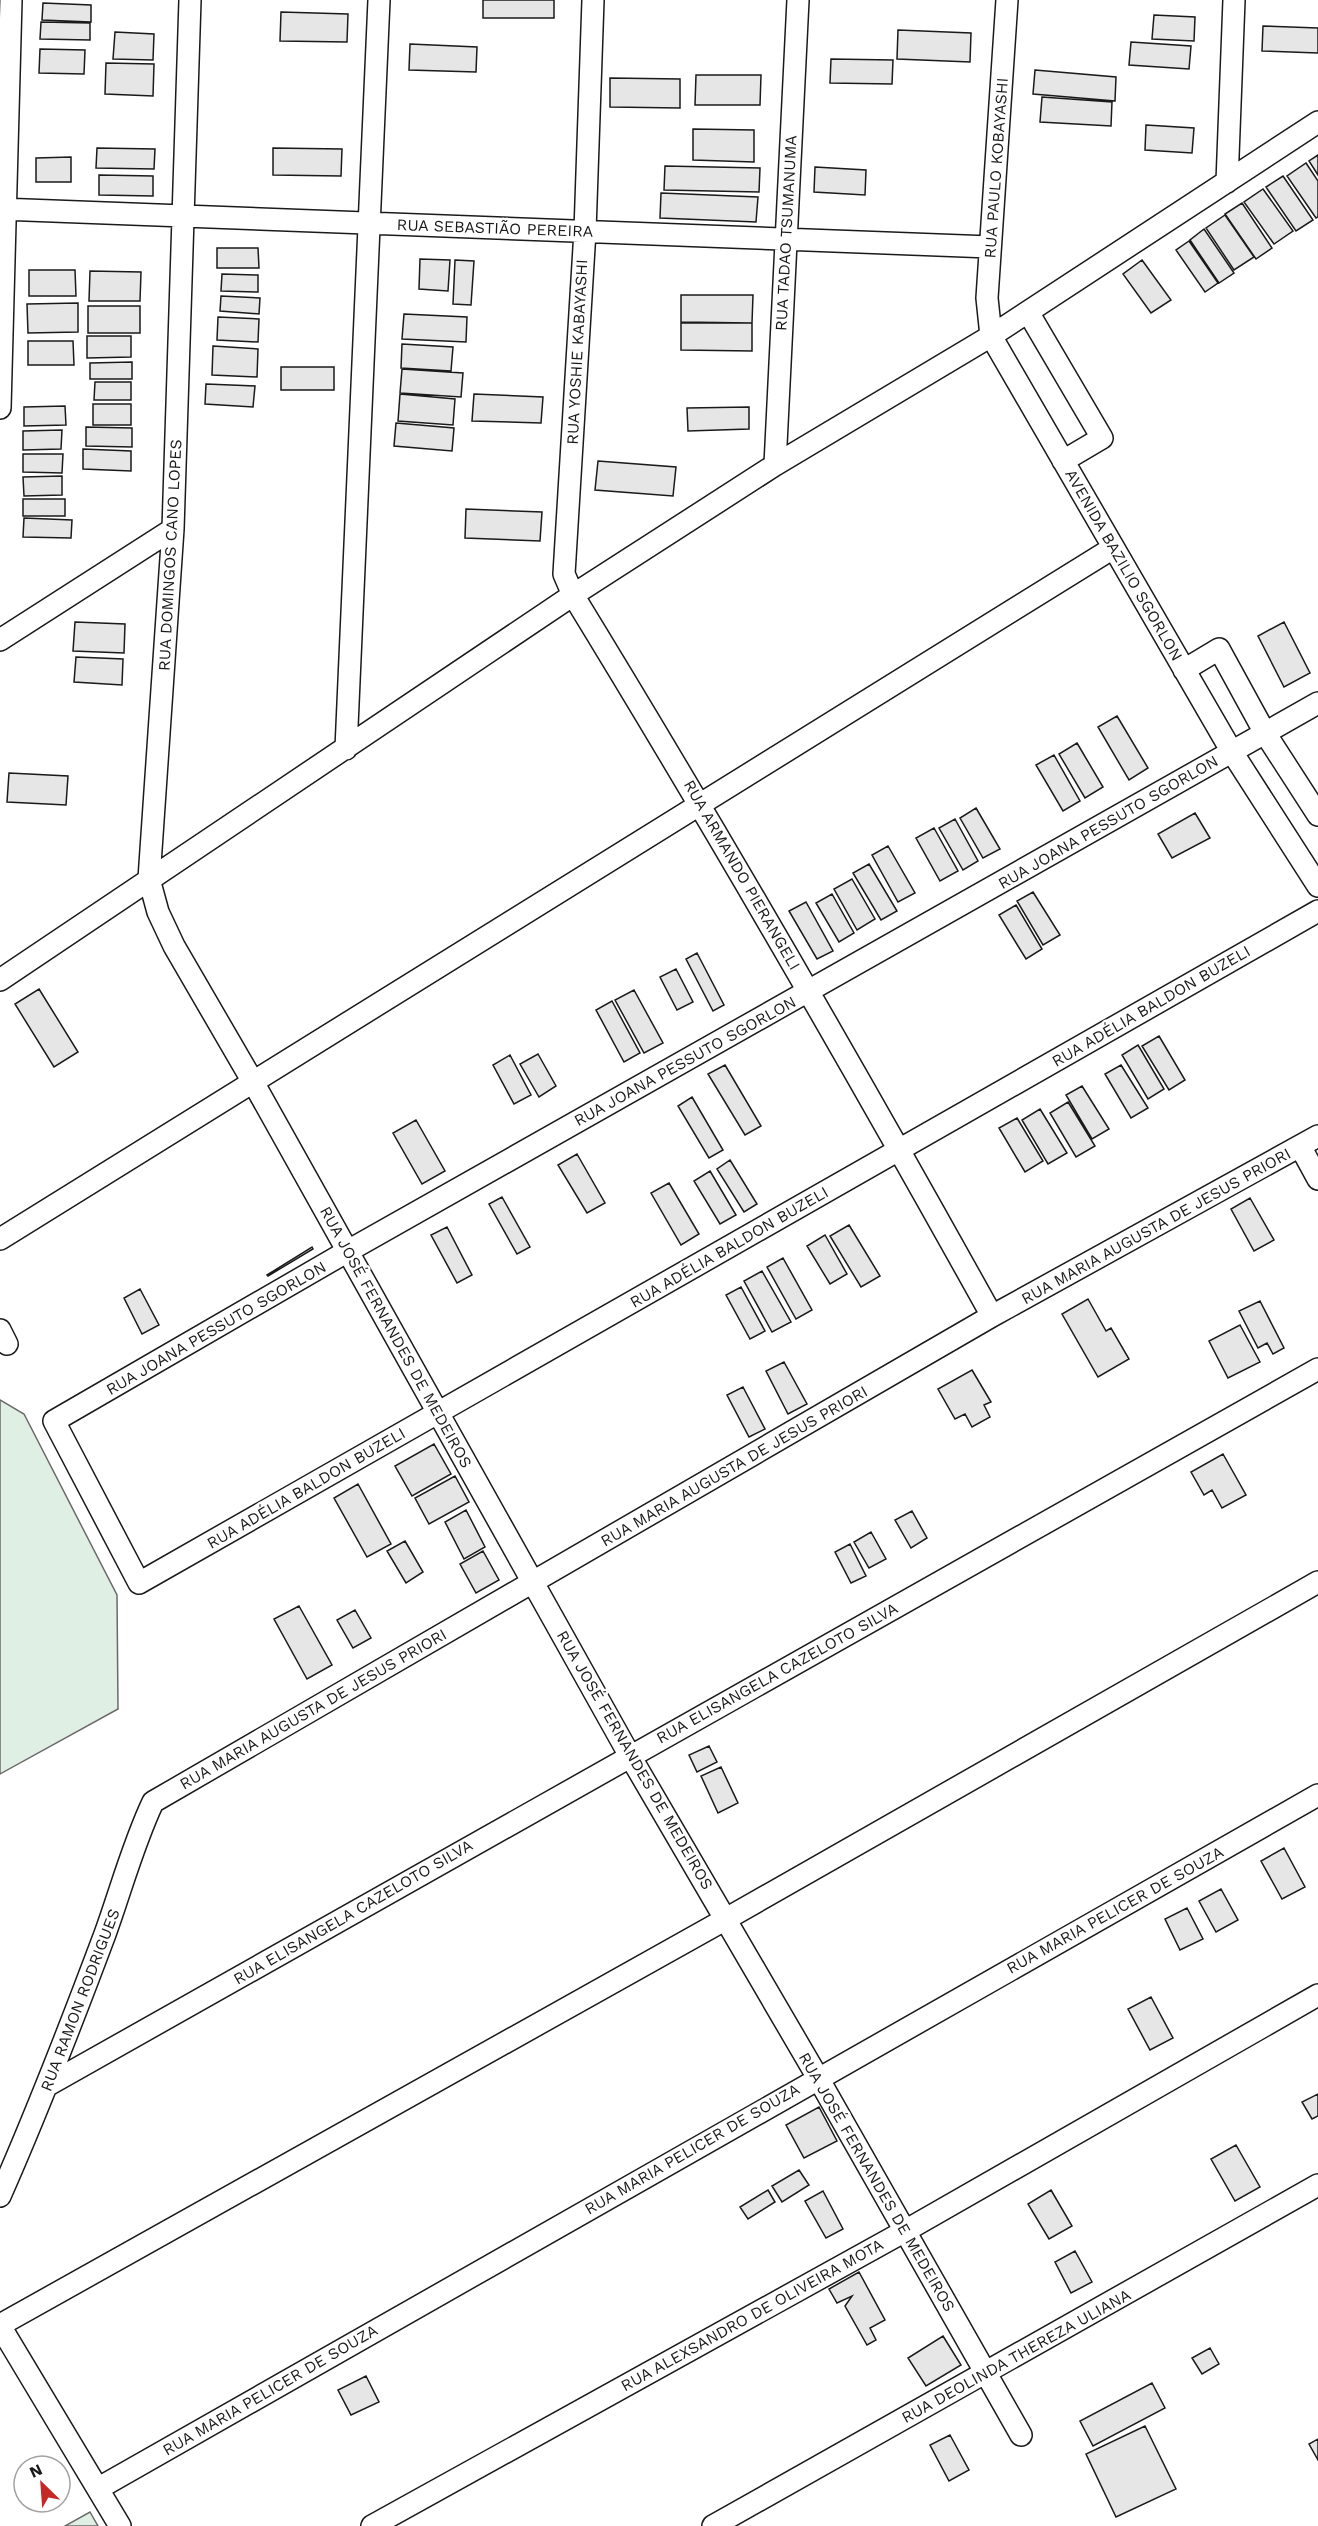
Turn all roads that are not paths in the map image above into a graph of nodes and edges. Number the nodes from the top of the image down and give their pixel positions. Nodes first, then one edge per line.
1 (12, 0) edge
2 (190, 0) edge
3 (379, 0) edge
4 (593, 0) edge
5 (798, 0) edge
6 (1007, 0) edge
7 (1234, 0) edge
8 (1318, 123) edge
9 (1227, 182) junction
10 (3, 210) edge
11 (183, 216) junction
12 (369, 223) junction
13 (585, 231) junction
14 (786, 239) junction
15 (990, 247) junction
16 (1028, 312) junction
17 (991, 336) junction
18 (0, 408) edge
19 (1063, 461) junction
20 (775, 465) junction
21 (173, 529) junction
22 (1113, 548) junction
23 (573, 595) junction
24 (0, 640) edge
25 (1184, 670) junction
26 (1318, 703) edge
27 (1265, 733) junction
28 (346, 749) junction
29 (1232, 752) junction
30 (701, 805) junction
31 (1318, 815) edge
32 (149, 879) junction
33 (1318, 886) edge
34 (1318, 911) edge
35 (0, 980) edge
36 (809, 992) junction
37 (253, 1083) junction
38 (1318, 1136) edge
39 (1300, 1146) junction
40 (900, 1150) junction
41 (1318, 1179) edge
42 (0, 1239) edge
43 (348, 1251) junction
44 (992, 1316) junction
45 (1318, 1369) edge
46 (439, 1413) junction
47 (533, 1582) junction
48 (1318, 1582) edge
49 (139, 1583) joint
50 (630, 1756) junction
51 (1318, 1795) edge
52 (153, 1802) joint
53 (726, 1918) junction
54 (1318, 1995) edge
55 (818, 2078) junction
56 (48, 2085) junction
57 (1318, 2185) edge
58 (0, 2196) edge
59 (905, 2231) junction
60 (0, 2325) edge
61 (986, 2373) junction
62 (1021, 2435) dead end
63 (99, 2488) junction
64 (120, 2526) edge
65 (372, 2526) edge
66 (713, 2526) edge

1 - 10 street
2 - 11 street, RUA DOMINGOS CANO LOPES
3 - 12 street
4 - 13 street, RUA YOSHIE KABAYASHI
5 - 14 street, RUA TADAO TSUMANUMA
6 - 15 street, RUA PAULO KOBAYASHI
7 - 9 street
8 - 9 street
9 - 16 street
10 - 11 street, RUA SEBASTIÃO PEREIRA
10 - 18 street
11 - 12 street, RUA SEBASTIÃO PEREIRA
11 - 21 street, RUA DOMINGOS CANO LOPES
12 - 13 street, RUA SEBASTIÃO PEREIRA
12 - 28 street
13 - 14 street, RUA SEBASTIÃO PEREIRA
13 - 23 street, RUA YOSHIE KABAYASHI
14 - 15 street, RUA SEBASTIÃO PEREIRA
14 - 20 street, RUA TADAO TSUMANUMA
15 - 17 street, RUA PAULO KOBAYASHI
16 - 17 street
16 - 19 street, AVENIDA BAZILIO SGORLON
17 - 19 street, AVENIDA BAZILIO SGORLON
17 - 20 street
19 - 22 street, AVENIDA BAZILIO SGORLON
20 - 23 street
21 - 24 street
21 - 32 street, RUA DOMINGOS CANO LOPES
22 - 25 street, AVENIDA BAZILIO SGORLON
22 - 30 street
23 - 28 street
23 - 30 street, RUA ARMANDO PIERANGELI
25 - 27 street, AVENIDA BAZILIO SGORLON
25 - 29 street, AVENIDA BAZILIO SGORLON
26 - 27 street, RUA JOANA PESSUTO SGORLON
27 - 29 street, RUA JOANA PESSUTO SGORLON
27 - 31 street, AVENIDA BAZILIO SGORLON
28 - 32 street
29 - 33 street, AVENIDA BAZILIO SGORLON
29 - 36 street, RUA JOANA PESSUTO SGORLON
30 - 36 street, RUA ARMANDO PIERANGELI
30 - 37 street
32 - 35 street
32 - 37 street, RUA DOMINGOS CANO LOPES
34 - 40 street, RUA ADÉLIA BALDON BUZELI
36 - 40 street, RUA ARMANDO PIERANGELI
36 - 43 street, RUA JOANA PESSUTO SGORLON
37 - 42 street
37 - 43 street, RUA JOSÉ FERNANDES DE MEDEIROS
38 - 39 street, RUA MARIA AUGUSTA DE JESUS PRIORI
39 - 41 street
39 - 44 street, RUA MARIA AUGUSTA DE JESUS PRIORI
40 - 44 street, RUA ARMANDO PIERANGELI
40 - 46 street, RUA ADÉLIA BALDON BUZELI
43 - 46 street, RUA JOSÉ FERNANDES DE MEDEIROS
43 - 49 street, RUA JOANA PESSUTO SGORLON
44 - 47 street, RUA MARIA AUGUSTA DE JESUS PRIORI
45 - 50 street, RUA ELISANGELA CAZELOTO SILVA
46 - 47 street, RUA JOSÉ FERNANDES DE MEDEIROS
46 - 49 street, RUA ADÉLIA BALDON BUZELI
47 - 50 street, RUA JOSÉ FERNANDES DE MEDEIROS
47 - 52 street, RUA MARIA AUGUSTA DE JESUS PRIORI
48 - 53 street
50 - 53 street, RUA JOSÉ FERNANDES DE MEDEIROS
50 - 56 street, RUA ELISANGELA CAZELOTO SILVA
51 - 55 street, RUA MARIA PELICER DE SOUZA
52 - 56 street, RUA RAMON RODRIGUES
53 - 55 street, RUA JOSÉ FERNANDES DE MEDEIROS
53 - 60 street
54 - 59 street, RUA ALEXSANDRO DE OLIVEIRA MOTA
55 - 59 street, RUA JOSÉ FERNANDES DE MEDEIROS
55 - 63 street, RUA MARIA PELICER DE SOUZA
56 - 58 street, RUA RAMON RODRIGUES
57 - 61 street, RUA DEOLINDA THEREZA ULIANA
59 - 61 street, RUA JOSÉ FERNANDES DE MEDEIROS
59 - 65 street, RUA ALEXSANDRO DE OLIVEIRA MOTA
60 - 63 street
61 - 62 street, RUA JOSÉ FERNANDES DE MEDEIROS
61 - 66 street, RUA DEOLINDA THEREZA ULIANA
63 - 64 street

